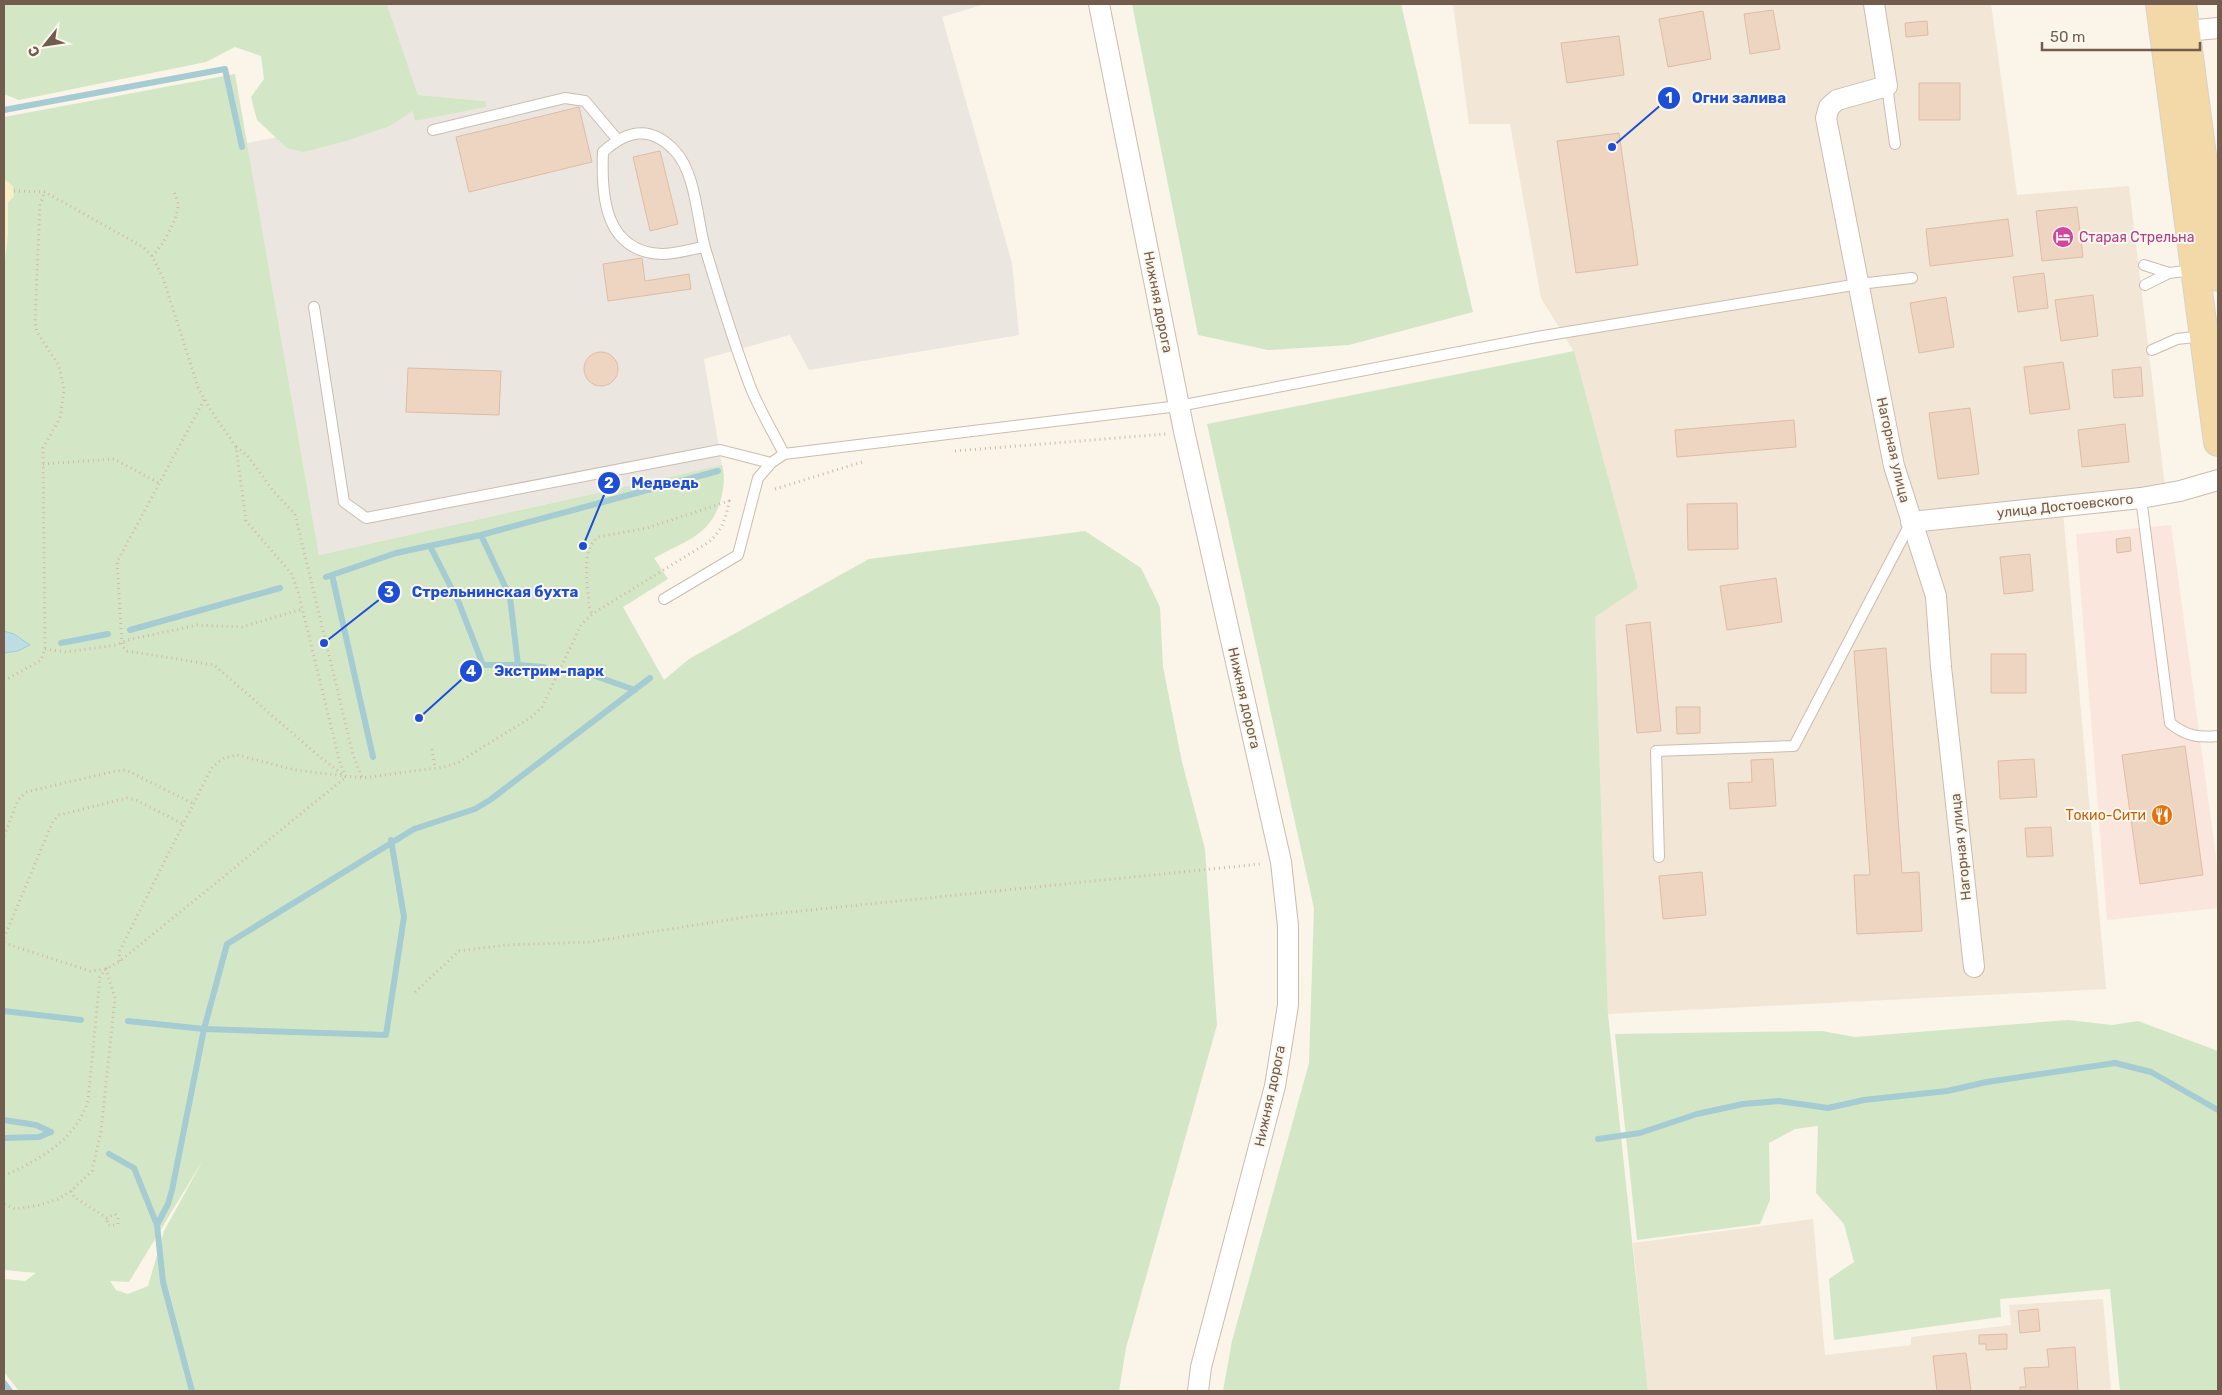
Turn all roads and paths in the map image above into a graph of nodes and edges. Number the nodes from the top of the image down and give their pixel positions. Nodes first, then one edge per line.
1 (1099, 4) edge
2 (1874, 4) edge
3 (2160, 4) edge
4 (2182, 4) edge
5 (2218, 28) edge
6 (2186, 31) junction
7 (1887, 86) junction
8 (433, 130) dead end
9 (617, 139) junction
10 (1895, 144) dead end
11 (14, 191) dead end
12 (45, 192) junction
13 (174, 192) dead end
14 (704, 246) junction
15 (152, 256) junction
16 (2144, 266) dead end
17 (2194, 273) edge
18 (1912, 278) dead end
19 (1859, 284) junction
20 (2145, 285) dead end
21 (314, 307) dead end
22 (2204, 336) junction
23 (2152, 350) dead end
24 (204, 400) junction
25 (1179, 406) junction
26 (1174, 433) dead end
27 (2218, 442) edge
28 (236, 447) junction
29 (953, 451) dead end
30 (784, 454) junction
31 (872, 460) dead end
32 (771, 463) junction
33 (42, 464) junction
34 (2218, 480) edge
35 (159, 483) junction
36 (774, 489) dead end
37 (2141, 498) junction
38 (1911, 522) junction
39 (651, 578) junction
40 (654, 584) dead end
41 (664, 600) dead end
42 (302, 609) junction
43 (592, 614) junction
44 (122, 642) junction
45 (45, 649) junction
46 (4, 681) edge
47 (2218, 736) edge
48 (432, 749) dead end
49 (435, 768) junction
50 (346, 777) junction
51 (362, 778) junction
52 (194, 804) junction
53 (184, 824) junction
54 (4, 836) edge
55 (1659, 857) dead end
56 (1269, 863) dead end
57 (4, 938) edge
58 (4, 943) edge
59 (120, 961) junction
60 (1974, 967) dead end
61 (106, 969) junction
62 (415, 992) dead end
63 (4, 1176) edge
64 (71, 1191) junction
65 (4, 1204) edge
66 (107, 1218) junction
67 (1198, 1391) edge

1 - 25 street, Нижняя дорога
2 - 7 street
3 - 17 main road
4 - 6 main road
5 - 6 street
6 - 17 main road
7 - 10 lane
7 - 19 street, Нагорная улица
8 - 9 lane
9 - 14 lane
9 - 14 lane
11 - 12 path
12 - 15 path
12 - 33 path
13 - 15 path
14 - 30 lane
15 - 24 path
16 - 17 lane
17 - 20 lane
17 - 22 main road
18 - 19 lane
19 - 25 lane
19 - 38 street, Нагорная улица
21 - 32 lane
22 - 23 lane
22 - 27 main road
24 - 28 path
24 - 35 path
25 - 30 lane
25 - 67 street, Нижняя дорога
26 - 29 path
28 - 42 path
28 - 51 path
30 - 32 lane
31 - 36 path
32 - 41 lane
33 - 35 path
33 - 45 path
34 - 37 street, улица Достоевского
35 - 44 path
37 - 38 street, улица Достоевского
37 - 47 lane
38 - 55 lane
38 - 60 street, Нагорная улица
39 - 40 path
39 - 43 path
39 - 43 path
42 - 44 path
42 - 50 path
43 - 49 path
44 - 45 path
44 - 50 path
45 - 46 path
48 - 49 path
49 - 51 path
50 - 51 path
50 - 52 path
50 - 59 path
52 - 53 path
52 - 54 path
53 - 57 path
53 - 59 path
56 - 62 path
58 - 61 path
59 - 61 path
61 - 63 path
61 - 64 path
64 - 65 path
64 - 66 path
66 - 66 path

